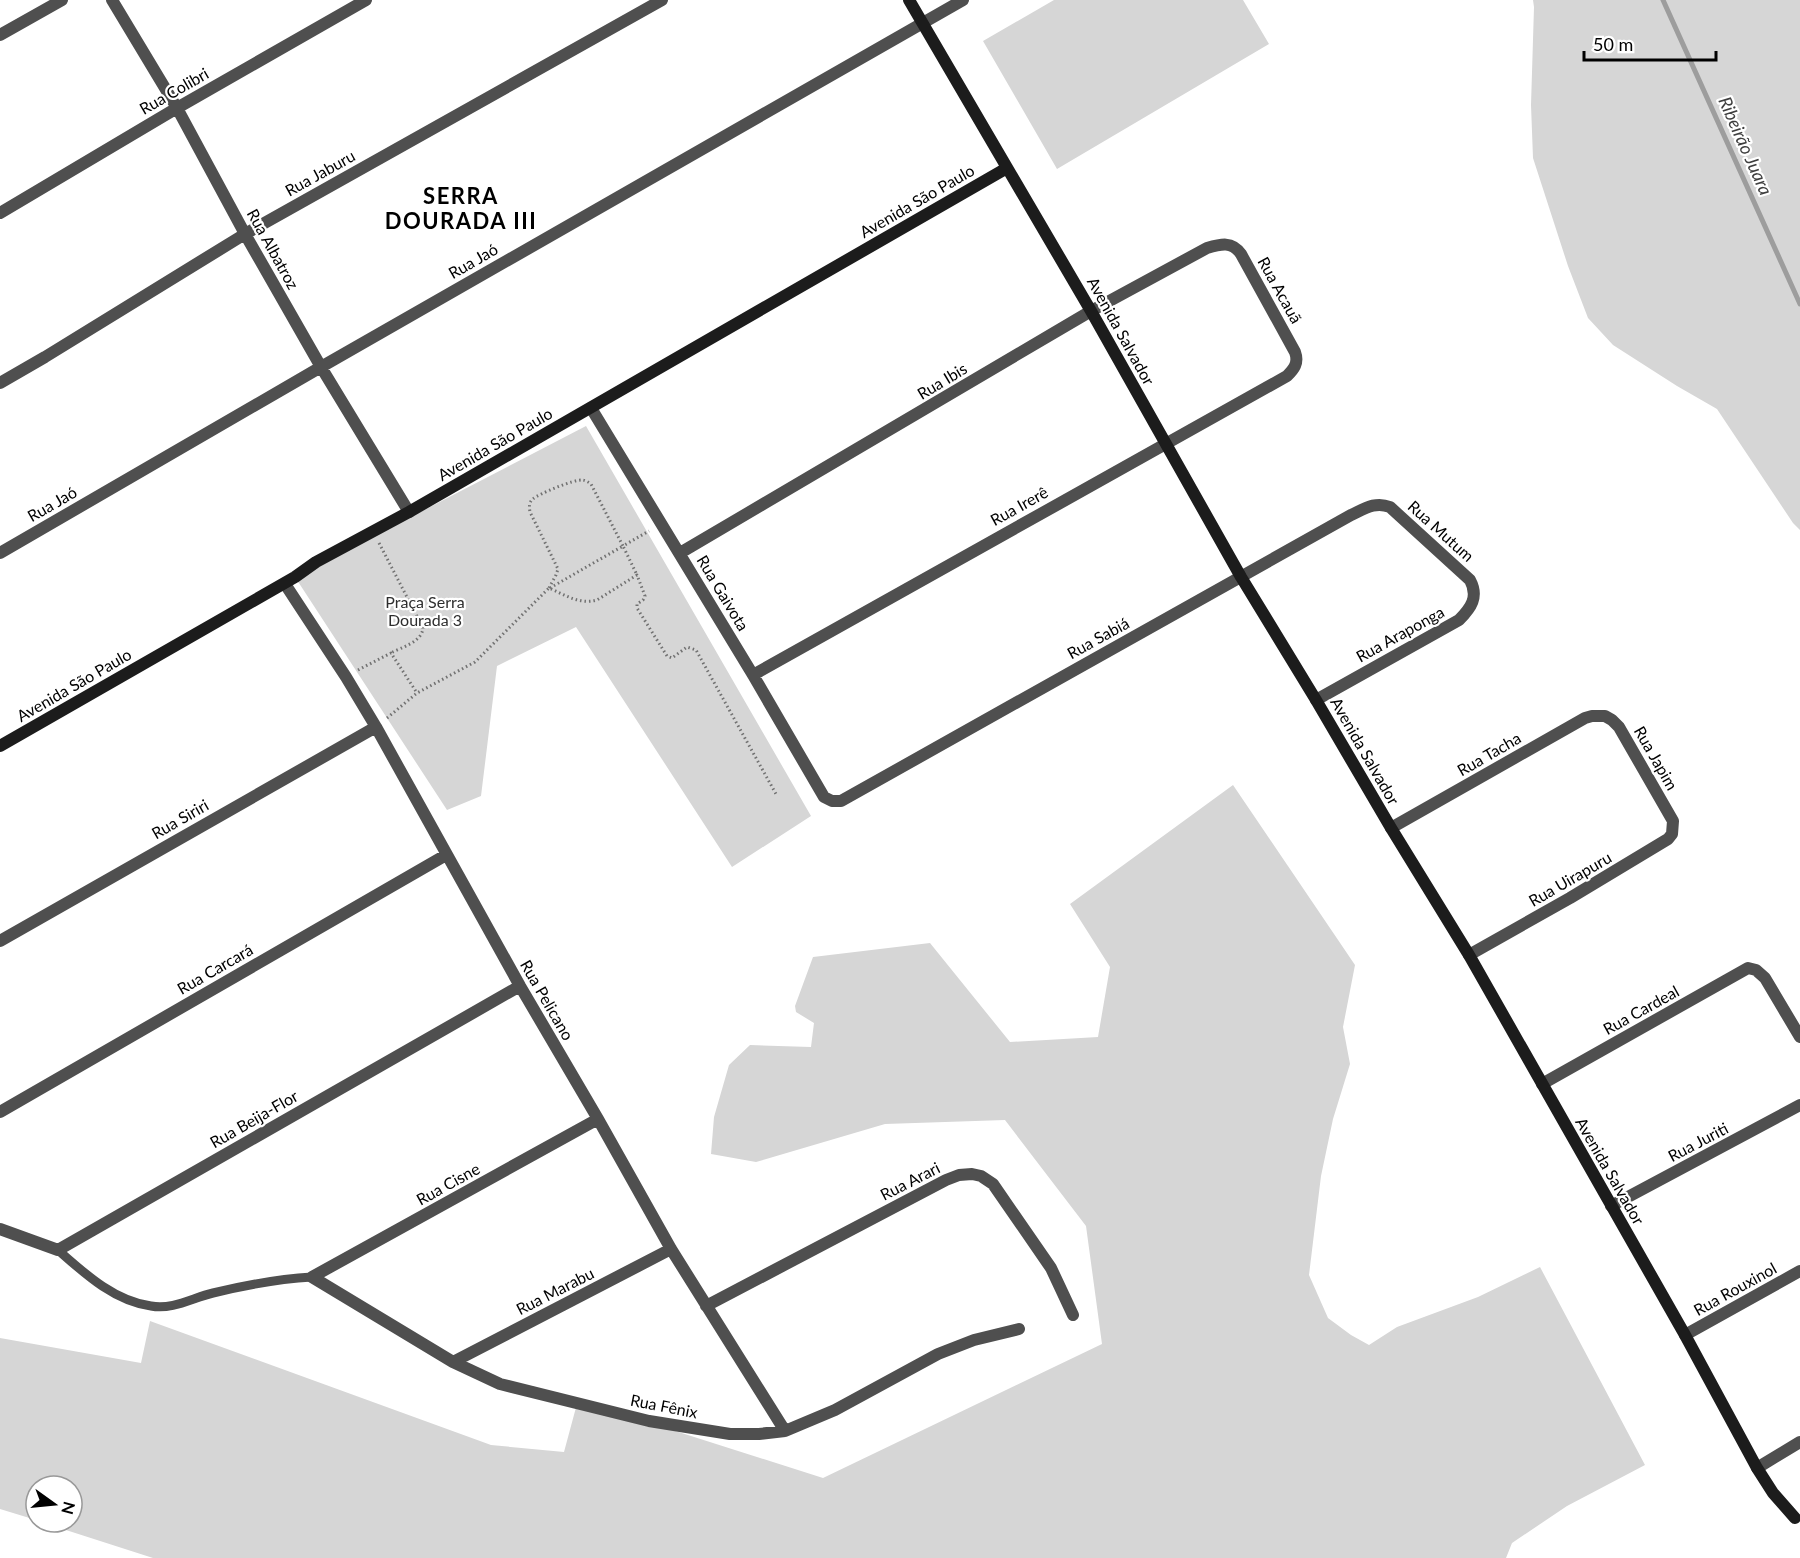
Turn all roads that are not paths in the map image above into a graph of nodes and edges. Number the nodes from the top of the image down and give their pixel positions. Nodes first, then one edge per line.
1 (62, 0) edge
2 (112, 0) edge
3 (366, 0) edge
4 (662, 0) edge
5 (909, 0) edge
6 (963, 0) edge
7 (923, 24) junction
8 (0, 35) edge
9 (177, 108) junction
10 (1007, 168) junction
11 (0, 213) edge
12 (245, 234) junction
13 (1225, 244) joint
14 (1091, 311) junction
15 (1297, 362) joint
16 (321, 367) junction
17 (0, 383) edge
18 (591, 408) junction
19 (1165, 444) junction
20 (1390, 507) joint
21 (409, 512) junction
22 (0, 553) edge
23 (680, 553) junction
24 (1241, 577) junction
25 (1470, 580) joint
26 (285, 584) junction
27 (753, 675) junction
28 (1316, 700) junction
29 (1605, 716) joint
30 (376, 727) junction
31 (0, 746) edge
32 (824, 797) joint
33 (1673, 821) joint
34 (1391, 828) junction
35 (446, 855) junction
36 (0, 941) edge
37 (1470, 955) junction
38 (520, 986) junction
39 (1800, 1037) edge
40 (1542, 1084) junction
41 (1800, 1105) edge
42 (0, 1112) edge
43 (598, 1119) junction
44 (1611, 1206) junction
45 (0, 1229) edge
46 (671, 1249) junction
47 (58, 1250) junction
48 (1800, 1271) edge
49 (312, 1277) junction
50 (706, 1306) junction
51 (1072, 1315) dead end
52 (1019, 1329) dead end
53 (1685, 1335) junction
54 (453, 1362) junction
55 (785, 1431) junction
56 (1800, 1442) edge
57 (1757, 1468) junction
58 (1797, 1519) edge

1 - 8 street
2 - 9 street, Rua Albatroz
3 - 9 street, Rua Colibri
4 - 12 street, Rua Jaburu
5 - 7 street, Avenida Salvador
6 - 7 street, Rua Jaó
7 - 10 street, Avenida Salvador
7 - 16 street, Rua Jaó
9 - 11 street, Rua Colibri
9 - 12 street, Rua Albatroz
10 - 14 street, Avenida Salvador
10 - 18 street, Avenida São Paulo
12 - 16 street, Rua Albatroz
12 - 17 street, Rua Jaburu
13 - 14 street, Rua Ibis
13 - 15 street, Rua Acauã
14 - 19 street, Avenida Salvador
14 - 23 street, Rua Ibis
15 - 19 street, Rua Irerê
16 - 21 street, Rua Albatroz
16 - 22 street, Rua Jaó
18 - 21 street, Avenida São Paulo
18 - 23 street, Rua Gaivota
19 - 24 street, Avenida Salvador
19 - 27 street, Rua Irerê
20 - 24 street, Rua Sabiá
20 - 25 street, Rua Mutum
21 - 26 street, Avenida São Paulo
23 - 27 street, Rua Gaivota
24 - 28 street, Avenida Salvador
24 - 32 street, Rua Sabiá
25 - 28 street, Rua Araponga
26 - 30 street, Rua Pelicano
26 - 31 street, Avenida São Paulo
27 - 32 street, Rua Gaivota
28 - 34 street, Avenida Salvador
29 - 33 street, Rua Japim
29 - 34 street, Rua Tacha
30 - 35 street, Rua Pelicano
30 - 36 street, Rua Siriri
33 - 37 street, Rua Uirapuru
34 - 37 street, Avenida Salvador
35 - 38 street, Rua Pelicano
35 - 42 street, Rua Carcará
37 - 40 street, Avenida Salvador
38 - 43 street, Rua Pelicano
38 - 47 street, Rua Beija-Flor
39 - 40 street, Rua Cardeal
40 - 44 street, Avenida Salvador
41 - 44 street, Rua Juriti
43 - 46 street, Rua Pelicano
43 - 49 street, Rua Cisne
44 - 53 street, Avenida Salvador
45 - 47 street
46 - 50 street, Rua Pelicano
46 - 54 street, Rua Marabu
47 - 49 lane
48 - 53 street, Rua Rouxinol
49 - 54 street, Rua Fênix
50 - 51 street, Rua Arari
50 - 55 street, Rua Pelicano
52 - 55 street, Rua Fênix
53 - 57 street, Avenida Salvador
54 - 55 street, Rua Fênix
56 - 57 street
57 - 58 street, Avenida Salvador

